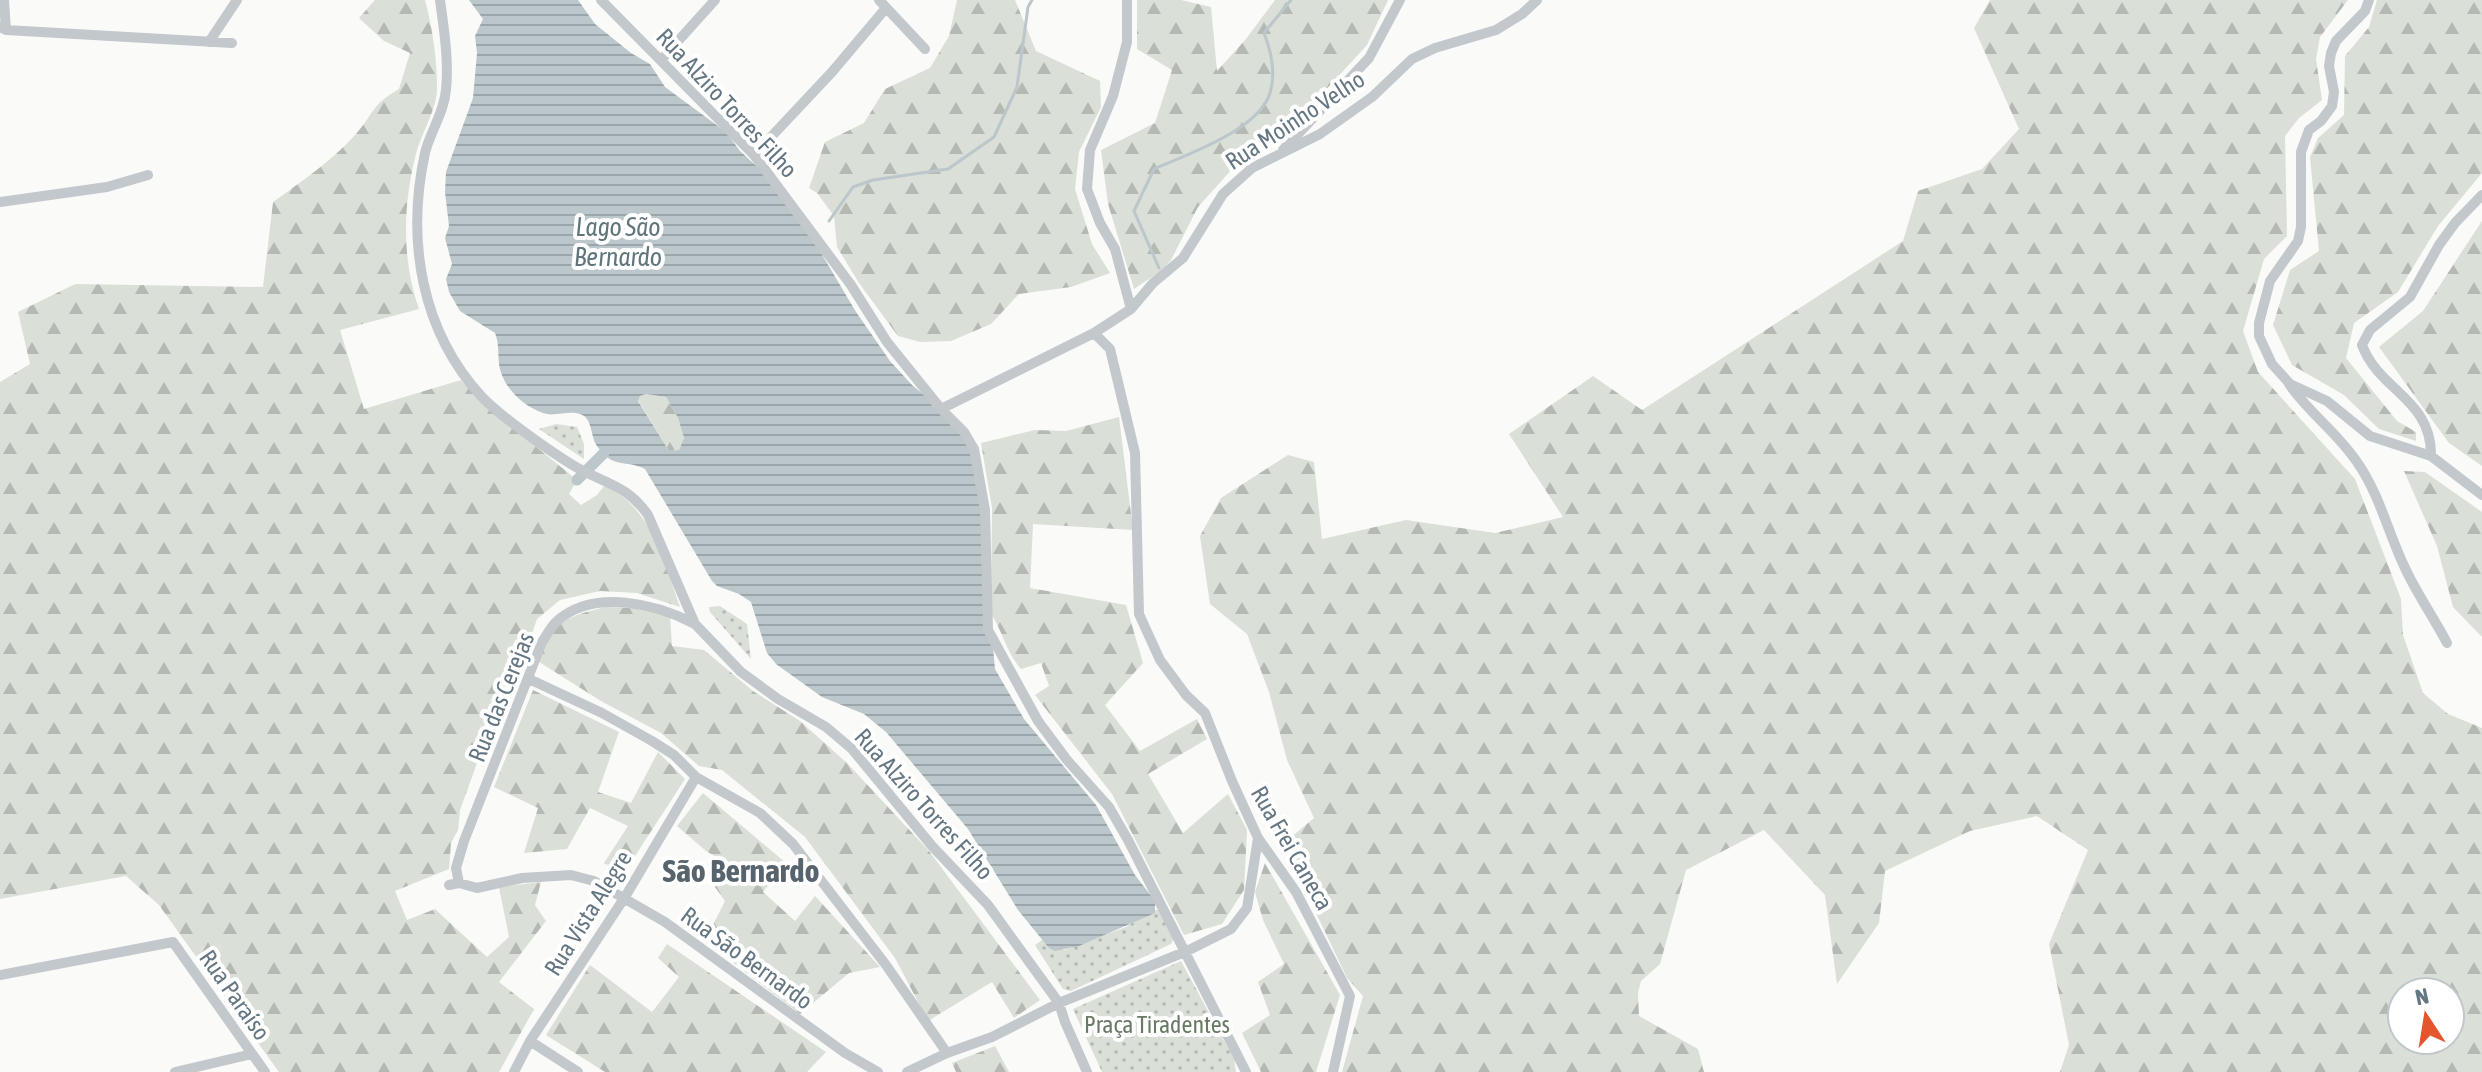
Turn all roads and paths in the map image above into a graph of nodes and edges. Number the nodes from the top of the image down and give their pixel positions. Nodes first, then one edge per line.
1 (4, 0) edge
2 (237, 0) edge
3 (440, 0) edge
4 (601, 0) edge
5 (715, 0) edge
6 (1127, 0) edge
7 (1400, 0) edge
8 (1537, 0) edge
9 (2369, 0) edge
10 (882, 4) edge
11 (3, 28) edge
12 (209, 42) junction
13 (232, 43) dead end
14 (925, 49) dead end
15 (661, 60) junction
16 (1282, 151) junction
17 (754, 155) junction
18 (148, 175) dead end
19 (2482, 195) edge
20 (0, 202) edge
21 (1131, 309) junction
22 (1094, 333) junction
23 (2285, 380) junction
24 (941, 409) junction
25 (2431, 456) junction
26 (2482, 495) edge
27 (695, 624) junction
28 (2447, 643) dead end
29 (529, 679) junction
30 (696, 777) junction
31 (1258, 838) junction
32 (454, 884) joint
33 (625, 897) junction
34 (1187, 951) junction
35 (0, 975) edge
36 (1059, 1003) junction
37 (530, 1041) junction
38 (947, 1053) junction
39 (252, 1054) junction
40 (914, 1071) edge
41 (175, 1072) edge
42 (265, 1072) edge
43 (514, 1072) edge
44 (578, 1072) edge
45 (878, 1072) edge
46 (1087, 1072) edge
47 (1246, 1072) edge
48 (1333, 1072) edge

1 - 11 street
2 - 12 street
3 - 27 street, Rua Alziro Torres Filho
4 - 15 street, Rua Alziro Torres Filho
5 - 15 street
6 - 21 street
7 - 16 street
8 - 16 street, Rua Moinho Velho
9 - 23 street
10 - 14 street
10 - 17 street
11 - 12 street
12 - 13 street
15 - 17 street, Rua Alziro Torres Filho
16 - 21 street, Rua Moinho Velho
17 - 24 street, Rua Alziro Torres Filho
18 - 20 street
19 - 25 street
21 - 22 street, Rua Moinho Velho
22 - 24 street, Rua Moinho Velho
22 - 31 street, Rua Frei Caneca
23 - 25 street
23 - 28 street
24 - 34 street, Rua Alziro Torres Filho
25 - 26 street
27 - 29 street, Rua das Cerejas
27 - 36 street, Rua Alziro Torres Filho
29 - 30 street
29 - 32 street, Rua das Cerejas
30 - 33 street, Rua Vista Alegre
30 - 38 street
31 - 34 street
31 - 48 street, Rua Frei Caneca
32 - 33 street, Rua São Bernardo
33 - 37 street, Rua Vista Alegre
33 - 45 street, Rua São Bernardo
34 - 36 street
34 - 47 street, Rua Alziro Torres Filho
35 - 39 street, Rua Paraíso
36 - 38 street
36 - 46 street, Rua Alziro Torres Filho
37 - 43 street, Rua Vista Alegre
37 - 44 street
38 - 40 street
39 - 41 street
39 - 42 street, Rua Paraíso

